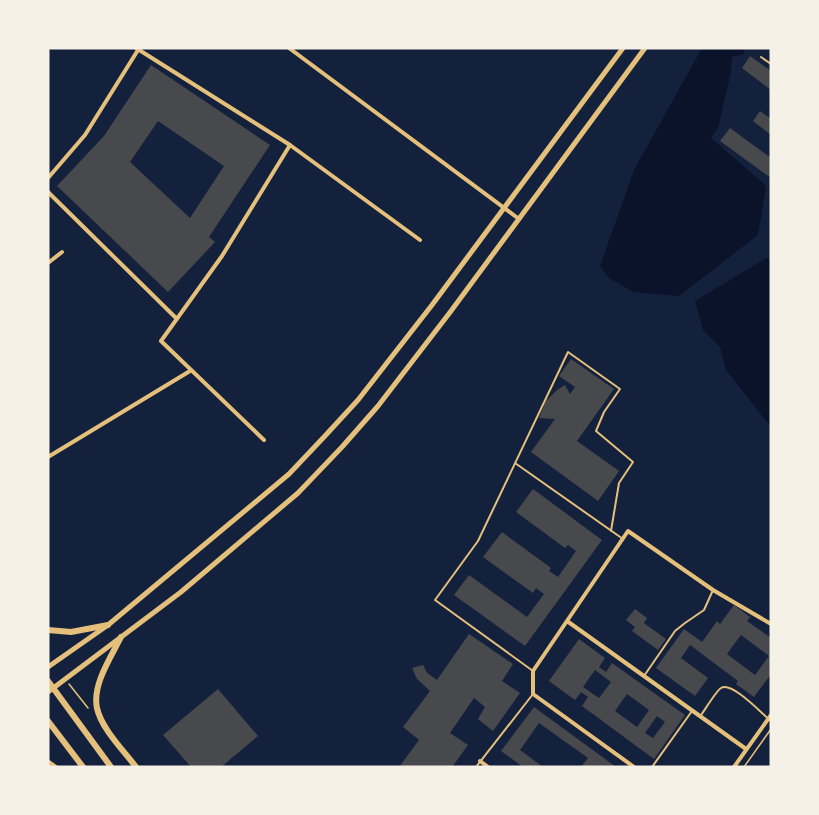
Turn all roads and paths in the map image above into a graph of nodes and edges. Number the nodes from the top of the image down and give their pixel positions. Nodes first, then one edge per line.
1 (289, 48) edge
2 (622, 48) edge
3 (645, 48) edge
4 (137, 49) edge
5 (761, 57) dead end
6 (771, 64) edge
7 (290, 146) junction
8 (48, 178) edge
9 (48, 192) edge
10 (504, 208) junction
11 (519, 220) junction
12 (420, 240) dead end
13 (62, 252) dead end
14 (48, 263) edge
15 (177, 319) junction
16 (190, 371) junction
17 (264, 440) dead end
18 (48, 458) edge
19 (515, 463) junction
20 (611, 531) junction
21 (623, 539) junction
22 (713, 590) junction
23 (567, 621) junction
24 (771, 624) edge
25 (108, 625) junction
26 (48, 630) edge
27 (121, 637) junction
28 (48, 666) edge
29 (533, 671) junction
30 (644, 676) junction
31 (65, 679) junction
32 (48, 681) edge
33 (51, 690) edge
34 (533, 693) junction
35 (692, 711) junction
36 (92, 712) dead end
37 (700, 717) junction
38 (770, 718) edge
39 (48, 721) edge
40 (771, 729) edge
41 (746, 749) junction
42 (48, 762) edge
43 (480, 762) junction
44 (55, 767) edge
45 (83, 767) edge
46 (111, 767) edge
47 (136, 767) edge
48 (476, 767) edge
49 (488, 767) edge
50 (634, 767) edge
51 (652, 767) edge
52 (734, 767) edge
53 (744, 767) edge

1 - 10 street
2 - 10 main road
3 - 11 main road
4 - 7 street
4 - 8 street
5 - 6 lane
7 - 12 street
7 - 15 street
9 - 15 street
10 - 11 street
10 - 25 main road
11 - 27 main road
13 - 14 street
15 - 16 street
16 - 17 street
16 - 18 street
19 - 20 lane
19 - 20 lane
19 - 29 lane
20 - 21 lane
21 - 22 street
21 - 23 street
22 - 24 street
22 - 30 lane
23 - 29 street
23 - 30 street
25 - 26 main road
25 - 28 main road
27 - 31 main road
27 - 47 main road
29 - 34 street
30 - 35 street
31 - 33 main road
31 - 36 path
32 - 33 main road
33 - 46 main road
34 - 43 lane
34 - 50 street
35 - 37 street
35 - 51 lane
37 - 38 lane
37 - 41 street
38 - 41 street
39 - 45 main road
40 - 53 path
41 - 52 street
42 - 44 main road
43 - 48 lane
43 - 49 street

